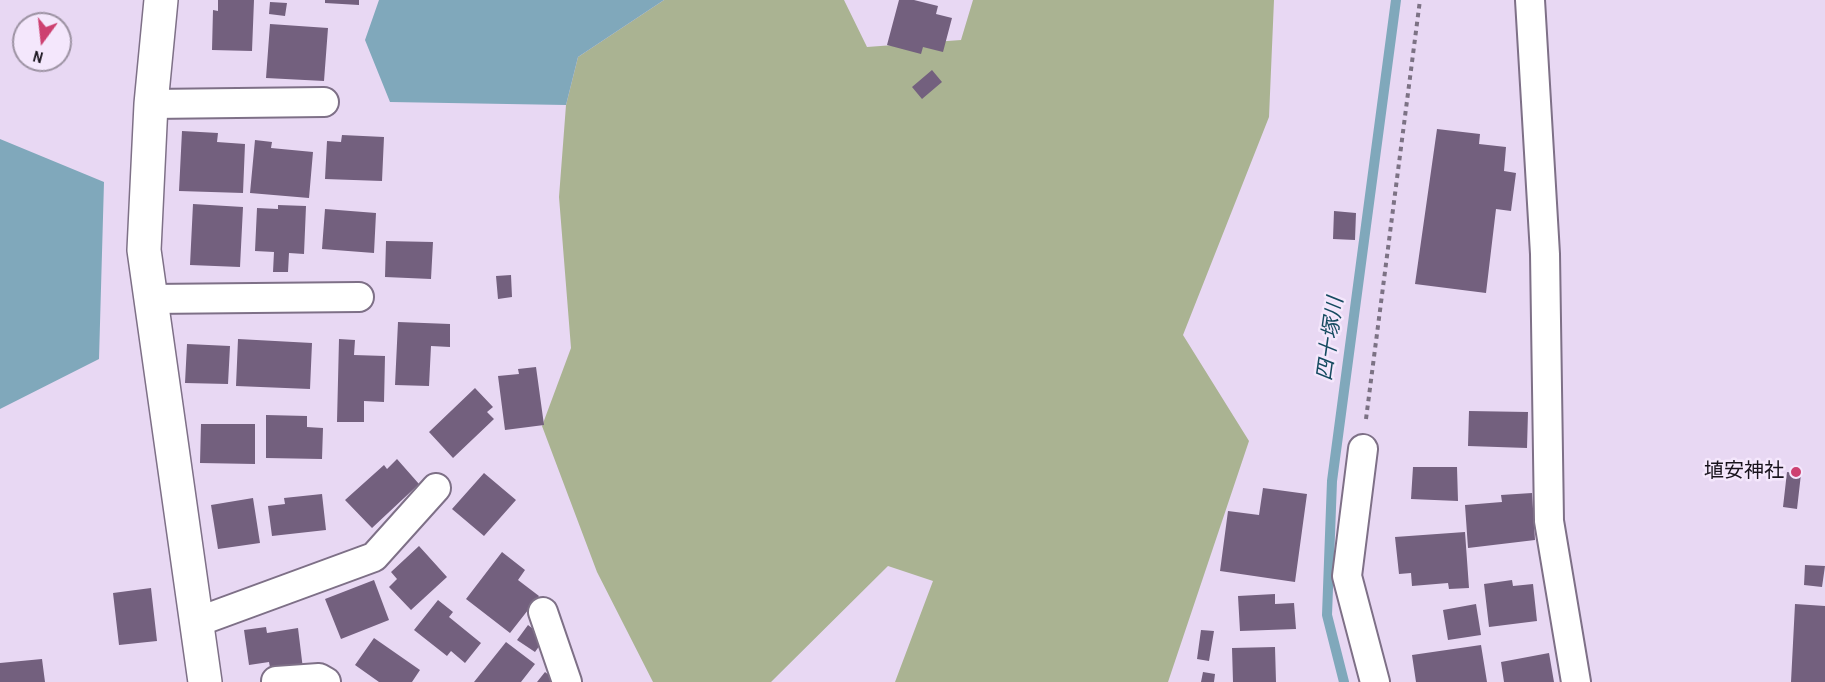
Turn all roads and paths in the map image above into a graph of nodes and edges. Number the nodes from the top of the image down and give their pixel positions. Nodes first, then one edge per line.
1 (160, 0) edge
2 (1420, 0) edge
3 (1530, 0) edge
4 (324, 102) dead end
5 (151, 104) junction
6 (359, 297) dead end
7 (150, 299) junction
8 (1363, 449) joint
9 (436, 488) dead end
10 (543, 612) dead end
11 (197, 622) junction
12 (276, 681) edge
13 (205, 682) edge
14 (326, 682) edge
15 (567, 682) edge
16 (1375, 682) edge
17 (1576, 682) edge

1 - 5 street
2 - 8 path
3 - 17 street
4 - 5 street
5 - 7 street
6 - 7 street
7 - 11 street
8 - 16 street
9 - 11 street
10 - 15 street
11 - 13 street
12 - 14 street

